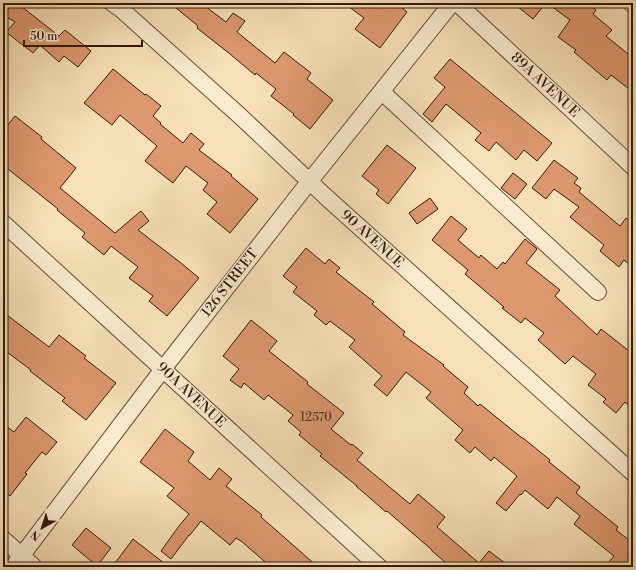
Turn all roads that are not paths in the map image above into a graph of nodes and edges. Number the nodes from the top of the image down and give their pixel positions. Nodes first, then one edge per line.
1 (452, 3) edge
2 (457, 3) edge
3 (121, 6) edge
4 (382, 92) junction
5 (633, 167) edge
6 (309, 182) junction
7 (3, 223) edge
8 (598, 292) dead end
9 (163, 369) junction
10 (633, 474) edge
11 (3, 538) edge
12 (17, 562) edge
13 (34, 567) edge
14 (379, 567) edge

1 - 4 street, 126 STREET
2 - 5 street, 89A AVENUE
3 - 6 street, 90 AVENUE
4 - 6 street, 126 STREET
4 - 8 street
6 - 9 street, 126 STREET
6 - 10 street, 90 AVENUE
7 - 9 street, 90A AVENUE
9 - 12 street, 126 STREET
9 - 14 street, 90A AVENUE
11 - 12 street
12 - 13 street

